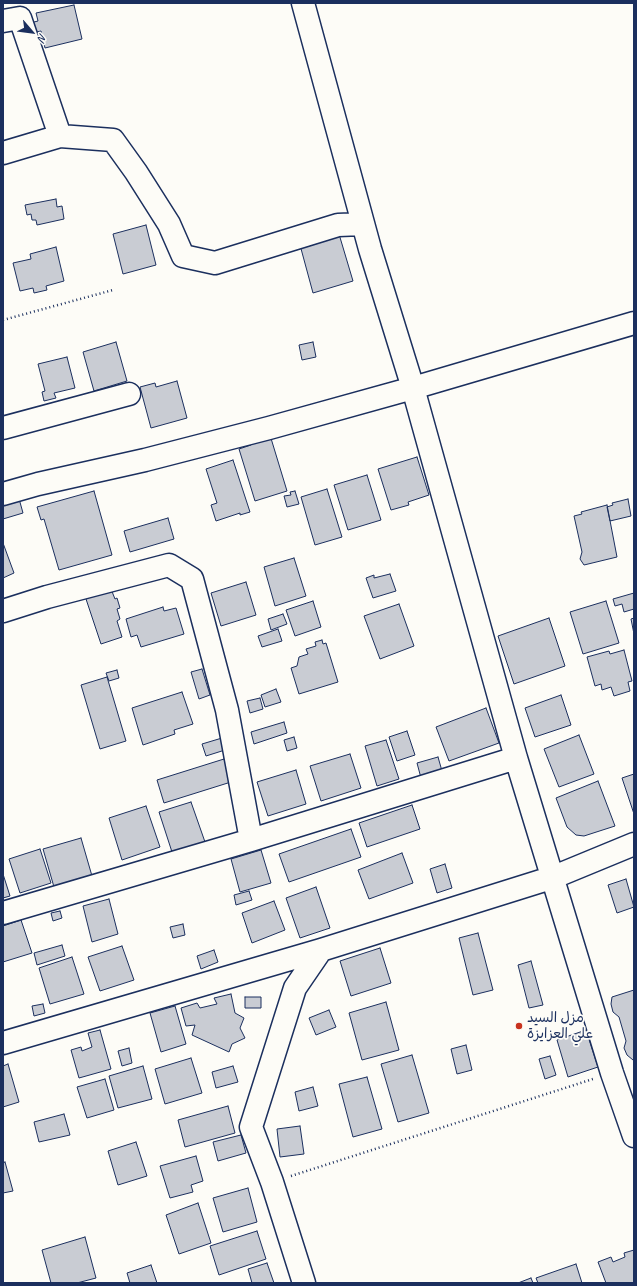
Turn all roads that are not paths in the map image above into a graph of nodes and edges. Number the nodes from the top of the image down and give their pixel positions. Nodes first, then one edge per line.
1 (303, 3) edge
2 (3, 21) edge
3 (60, 136) junction
4 (3, 153) edge
5 (363, 224) junction
6 (634, 323) edge
7 (413, 388) junction
8 (129, 394) dead end
9 (3, 428) edge
10 (3, 494) edge
11 (3, 611) edge
12 (516, 758) junction
13 (251, 840) junction
14 (634, 844) edge
15 (554, 877) junction
16 (3, 913) edge
17 (321, 950) junction
18 (3, 1043) edge
19 (634, 1136) edge
20 (304, 1283) edge

1 - 5 street
2 - 3 street
3 - 4 street
3 - 5 street
5 - 7 street
6 - 7 street
7 - 10 street
7 - 12 street
8 - 9 street
11 - 13 street
12 - 13 street
12 - 15 street
13 - 16 street
14 - 15 street
15 - 17 street
15 - 19 street
17 - 18 street
17 - 20 street

